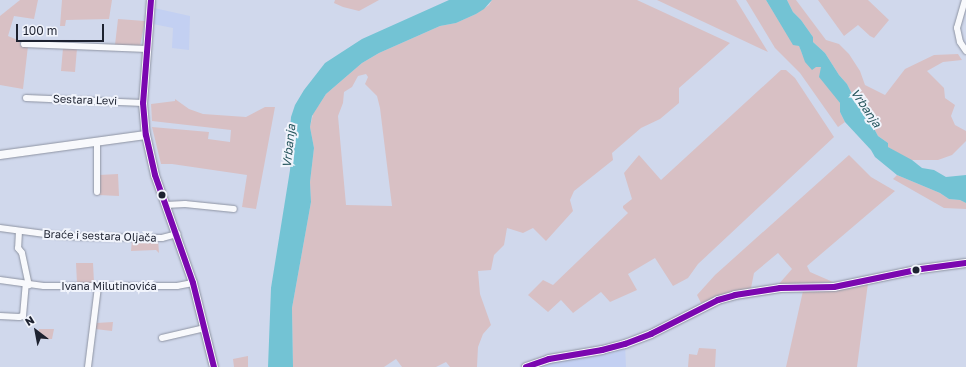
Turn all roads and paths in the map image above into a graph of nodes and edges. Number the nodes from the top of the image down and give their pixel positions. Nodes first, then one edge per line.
1 (150, 0) edge
2 (965, 0) edge
3 (24, 44) dead end
4 (148, 49) junction
5 (966, 51) edge
6 (26, 98) dead end
7 (143, 103) junction
8 (146, 136) junction
9 (97, 142) junction
10 (0, 155) edge
11 (97, 192) dead end
12 (165, 205) junction
13 (234, 209) dead end
14 (0, 228) edge
15 (19, 231) junction
16 (177, 234) junction
17 (966, 263) edge
18 (0, 280) edge
19 (193, 283) junction
20 (28, 285) junction
21 (98, 287) junction
22 (0, 316) edge
23 (205, 328) junction
24 (162, 338) dead end
25 (88, 367) edge
26 (214, 367) edge
27 (526, 367) edge

1 - 4 street
2 - 5 street
3 - 4 street
4 - 7 street
6 - 7 street, Sestara Levi
7 - 8 street
8 - 9 street
8 - 12 street
9 - 10 street
9 - 11 street
12 - 13 street
12 - 16 street
14 - 15 street, Braće i sestara Oljača
15 - 16 street, Braće i sestara Oljača
15 - 20 street
16 - 19 street
17 - 27 street
18 - 20 street, Ivana Milutinovića
19 - 21 street, Ivana Milutinovića
19 - 23 street
20 - 21 street, Ivana Milutinovića
20 - 22 street
21 - 25 street
23 - 24 street
23 - 26 street

